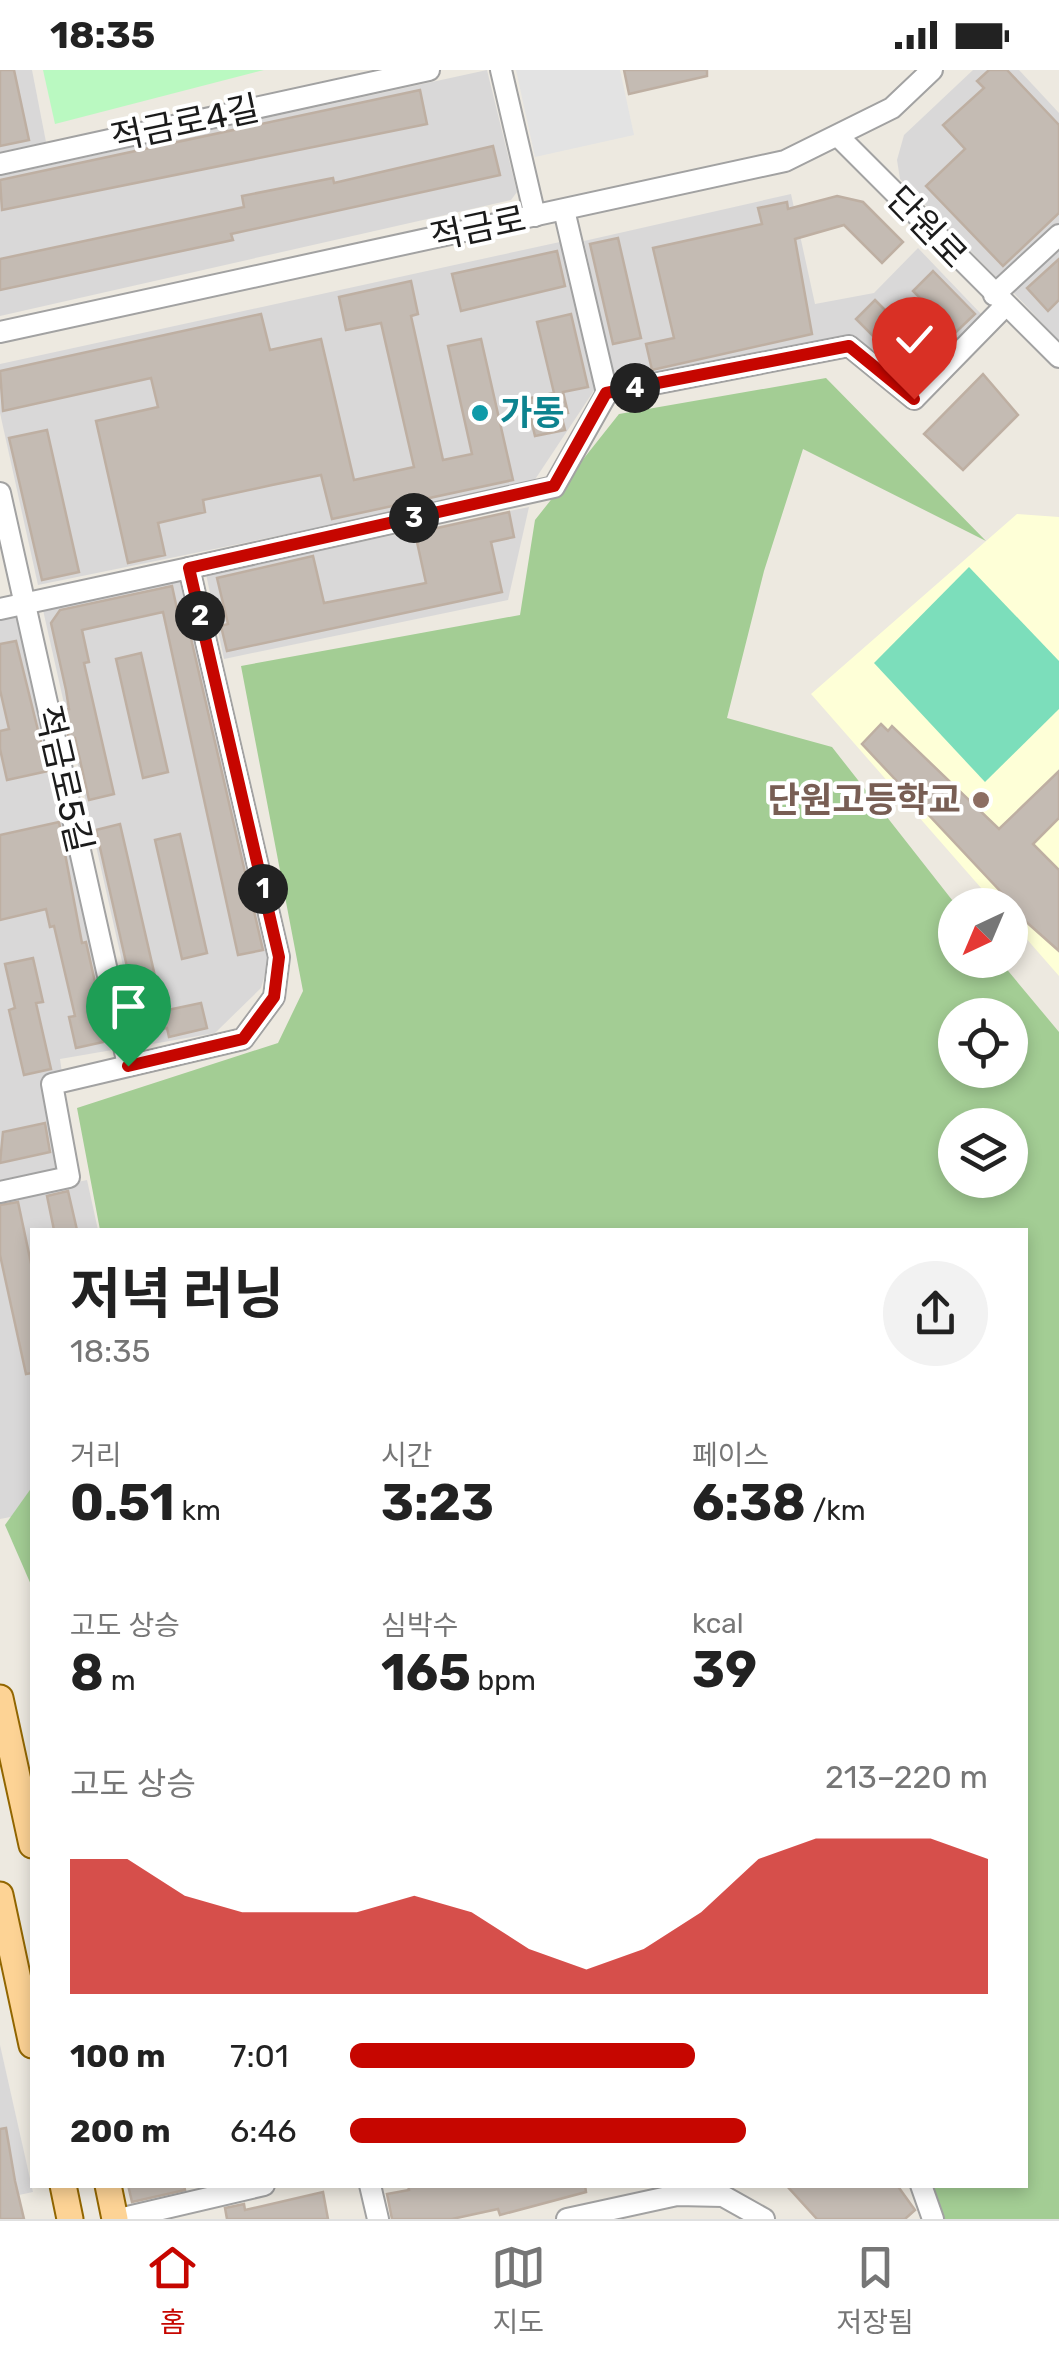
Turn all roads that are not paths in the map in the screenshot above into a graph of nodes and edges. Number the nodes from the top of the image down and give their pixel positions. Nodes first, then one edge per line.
1 (429, 70) edge
2 (501, 70) edge
3 (932, 70) edge
4 (839, 137) junction
5 (0, 164) edge
6 (564, 210) junction
7 (535, 216) junction
8 (1059, 235) edge
9 (1000, 301) junction
10 (0, 332) edge
11 (1059, 358) edge
12 (606, 393) junction
13 (0, 492) edge
14 (189, 568) junction
15 (24, 604) junction
16 (0, 610) edge
17 (128, 1066) junction
18 (0, 1192) edge
19 (0, 1698) edge
20 (30, 1836) edge
21 (0, 1895) edge
22 (30, 2036) edge
23 (64, 2188) edge
24 (109, 2188) edge
25 (251, 2188) edge
26 (371, 2188) edge
27 (615, 2188) edge
28 (922, 2188) edge
29 (621, 2213) edge
30 (70, 2219) edge
31 (117, 2219) edge
32 (378, 2219) edge
33 (567, 2219) edge
34 (764, 2219) edge
35 (933, 2219) edge

1 - 5 street, 적금로4길
2 - 7 street
3 - 4 street, 적금로
4 - 6 street, 적금로
4 - 9 street, 단원로
6 - 7 street, 적금로
6 - 12 street
7 - 10 street, 적금로
8 - 9 street
9 - 11 street, 단원로
9 - 12 street
12 - 14 street
13 - 15 street, 적금로5길
14 - 15 street
14 - 17 street
15 - 16 street
15 - 17 street, 적금로5길
17 - 18 street
19 - 20 main road
21 - 22 main road
23 - 30 main road
24 - 31 main road
25 - 31 street
26 - 32 street
27 - 29 street
28 - 35 street
29 - 33 street
29 - 34 street

